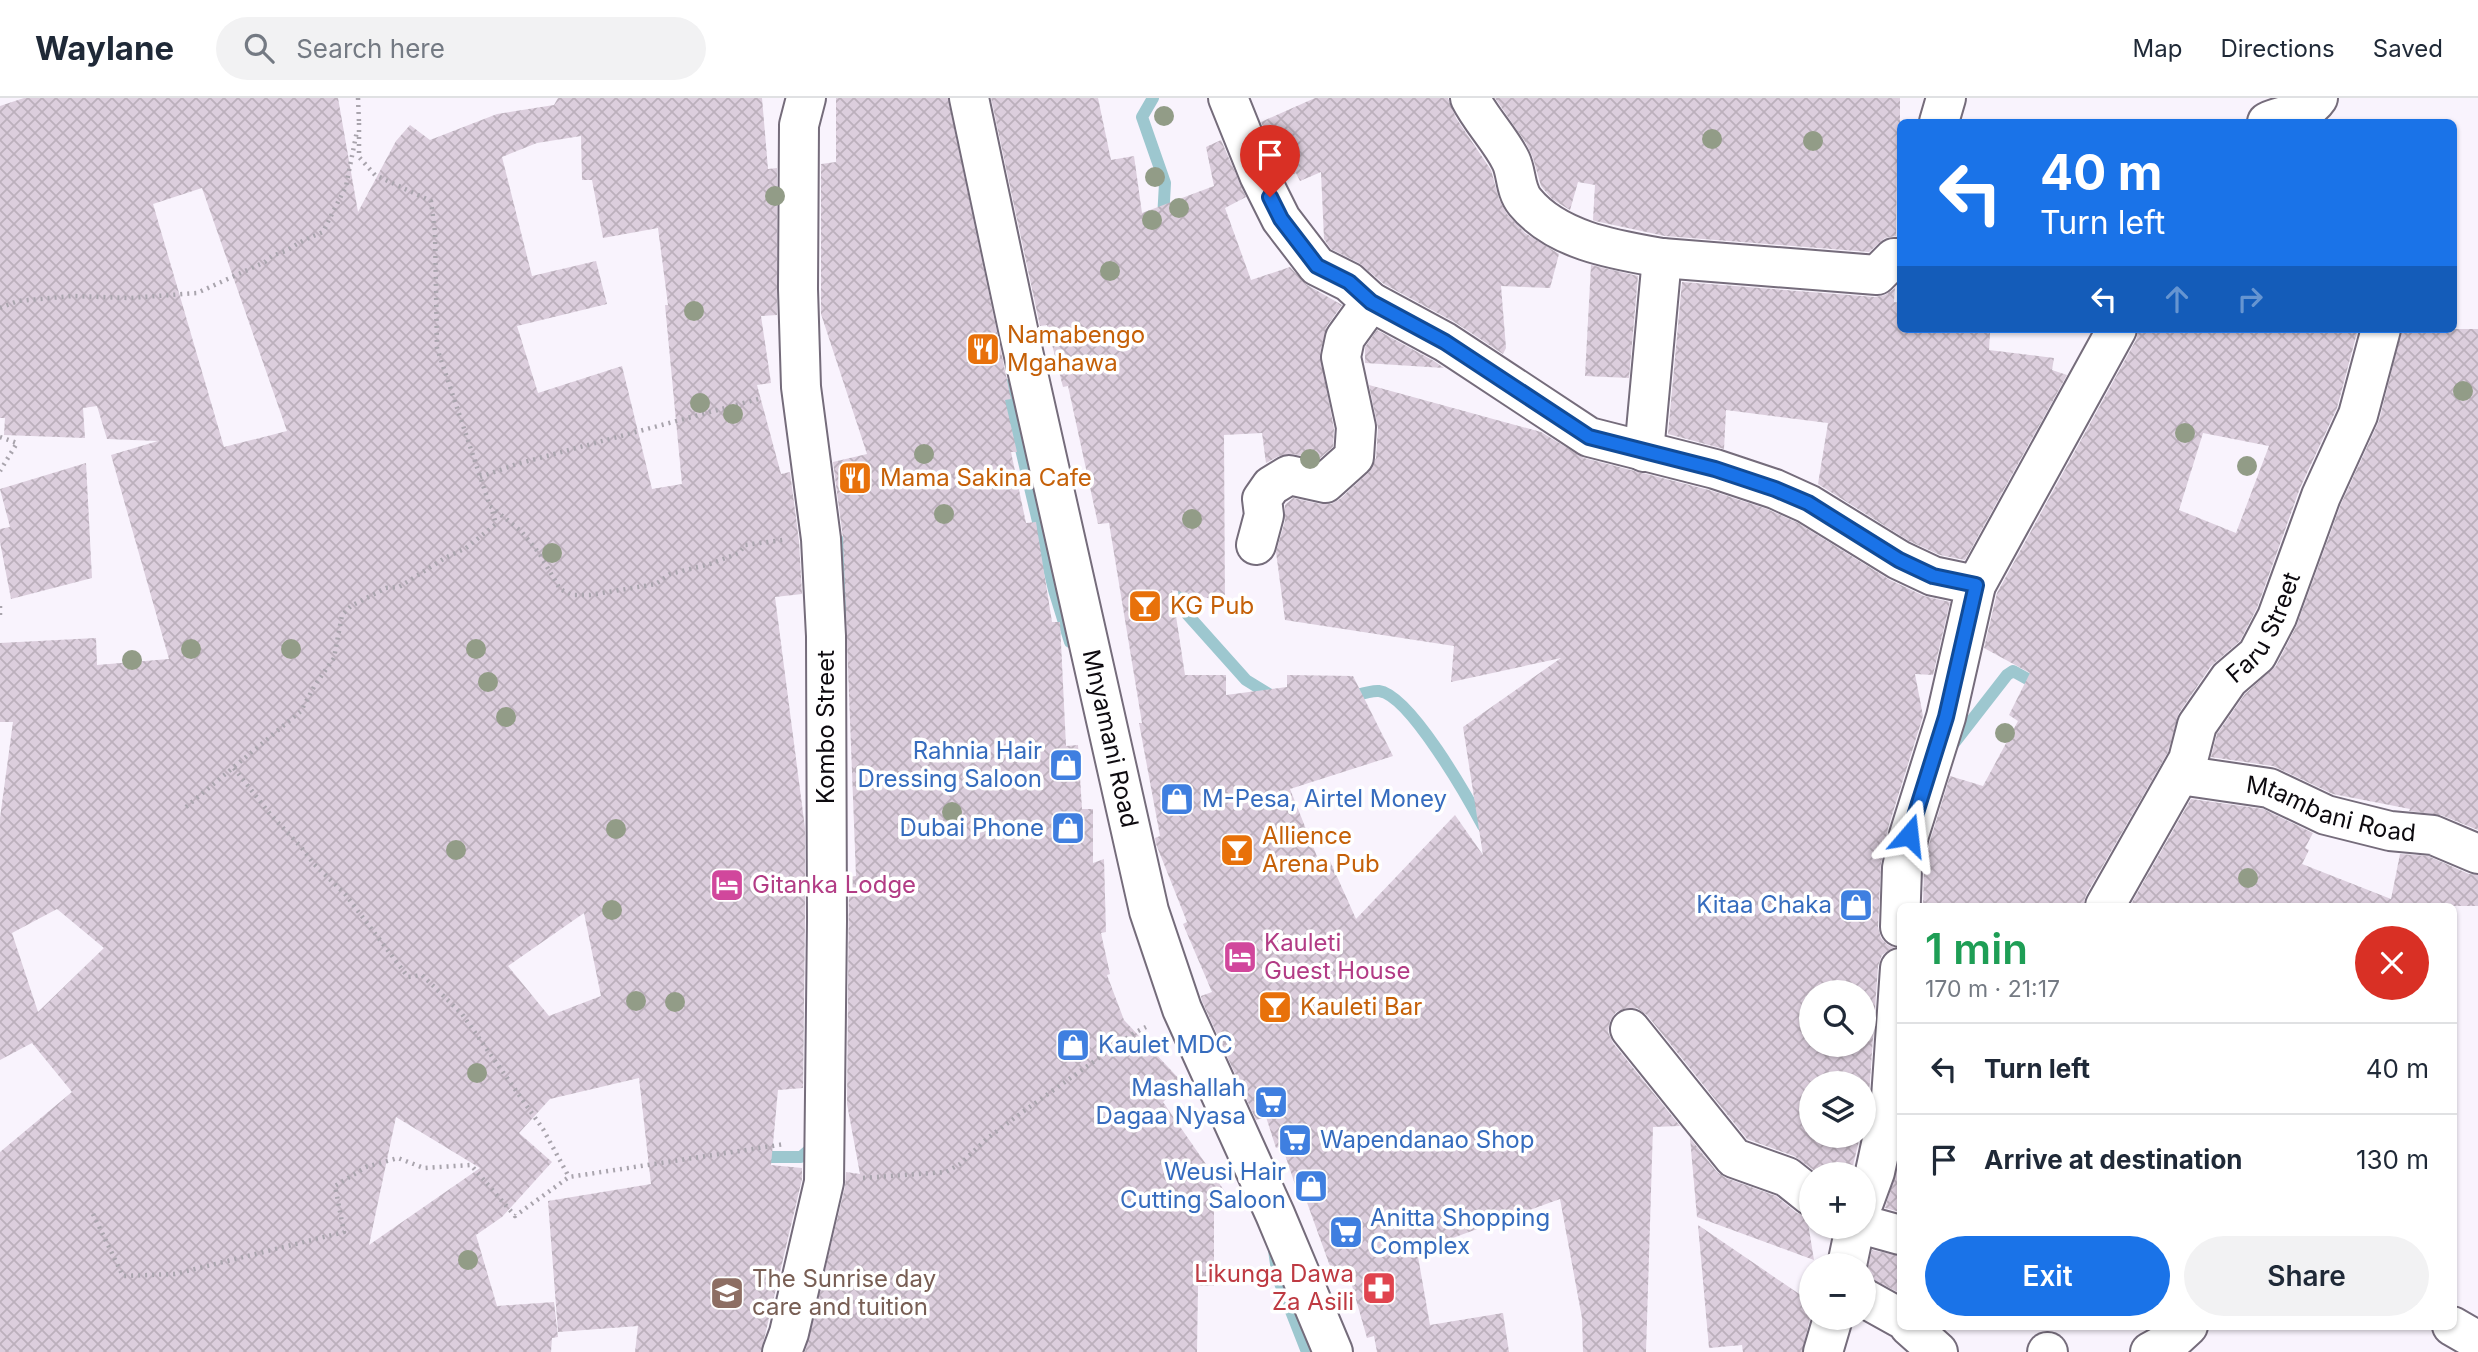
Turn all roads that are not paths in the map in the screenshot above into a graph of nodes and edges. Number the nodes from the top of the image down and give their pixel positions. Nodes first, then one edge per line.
1 (806, 98) edge
2 (969, 98) edge
3 (1228, 98) edge
4 (1470, 98) edge
5 (1946, 98) edge
6 (2318, 98) edge
7 (1940, 119) edge
8 (2273, 119) edge
9 (1662, 258) junction
10 (1897, 258) edge
11 (1371, 302) junction
12 (2115, 333) edge
13 (2380, 333) edge
14 (1644, 452) junction
15 (1256, 545) dead end
16 (1976, 585) junction
17 (2180, 775) junction
18 (2478, 854) edge
19 (1901, 903) edge
20 (2107, 903) edge
21 (1897, 1011) edge
22 (1630, 1029) dead end
23 (1876, 1167) edge
24 (1799, 1186) edge
25 (1876, 1228) edge
26 (1897, 1234) edge
27 (1876, 1305) edge
28 (1897, 1316) edge
29 (2457, 1329) edge
30 (1829, 1330) edge
31 (1913, 1330) edge
32 (2184, 1330) edge
33 (2478, 1341) edge
34 (782, 1352) edge
35 (1333, 1352) edge
36 (1823, 1352) edge
37 (1938, 1352) edge
38 (2150, 1352) edge

1 - 34 street, Kombo Street
2 - 35 street, Mnyamani Road
3 - 11 street
4 - 9 street
5 - 7 street
6 - 8 street
9 - 10 street
9 - 14 street
11 - 14 street
11 - 15 street
12 - 16 street
13 - 17 street, Faru Street
14 - 16 street
16 - 19 street
17 - 18 street, Mtambani Road
17 - 20 street, Faru Street
21 - 23 street
22 - 24 street
25 - 26 street
27 - 28 street
29 - 33 street
30 - 36 street
31 - 37 street
32 - 38 street

